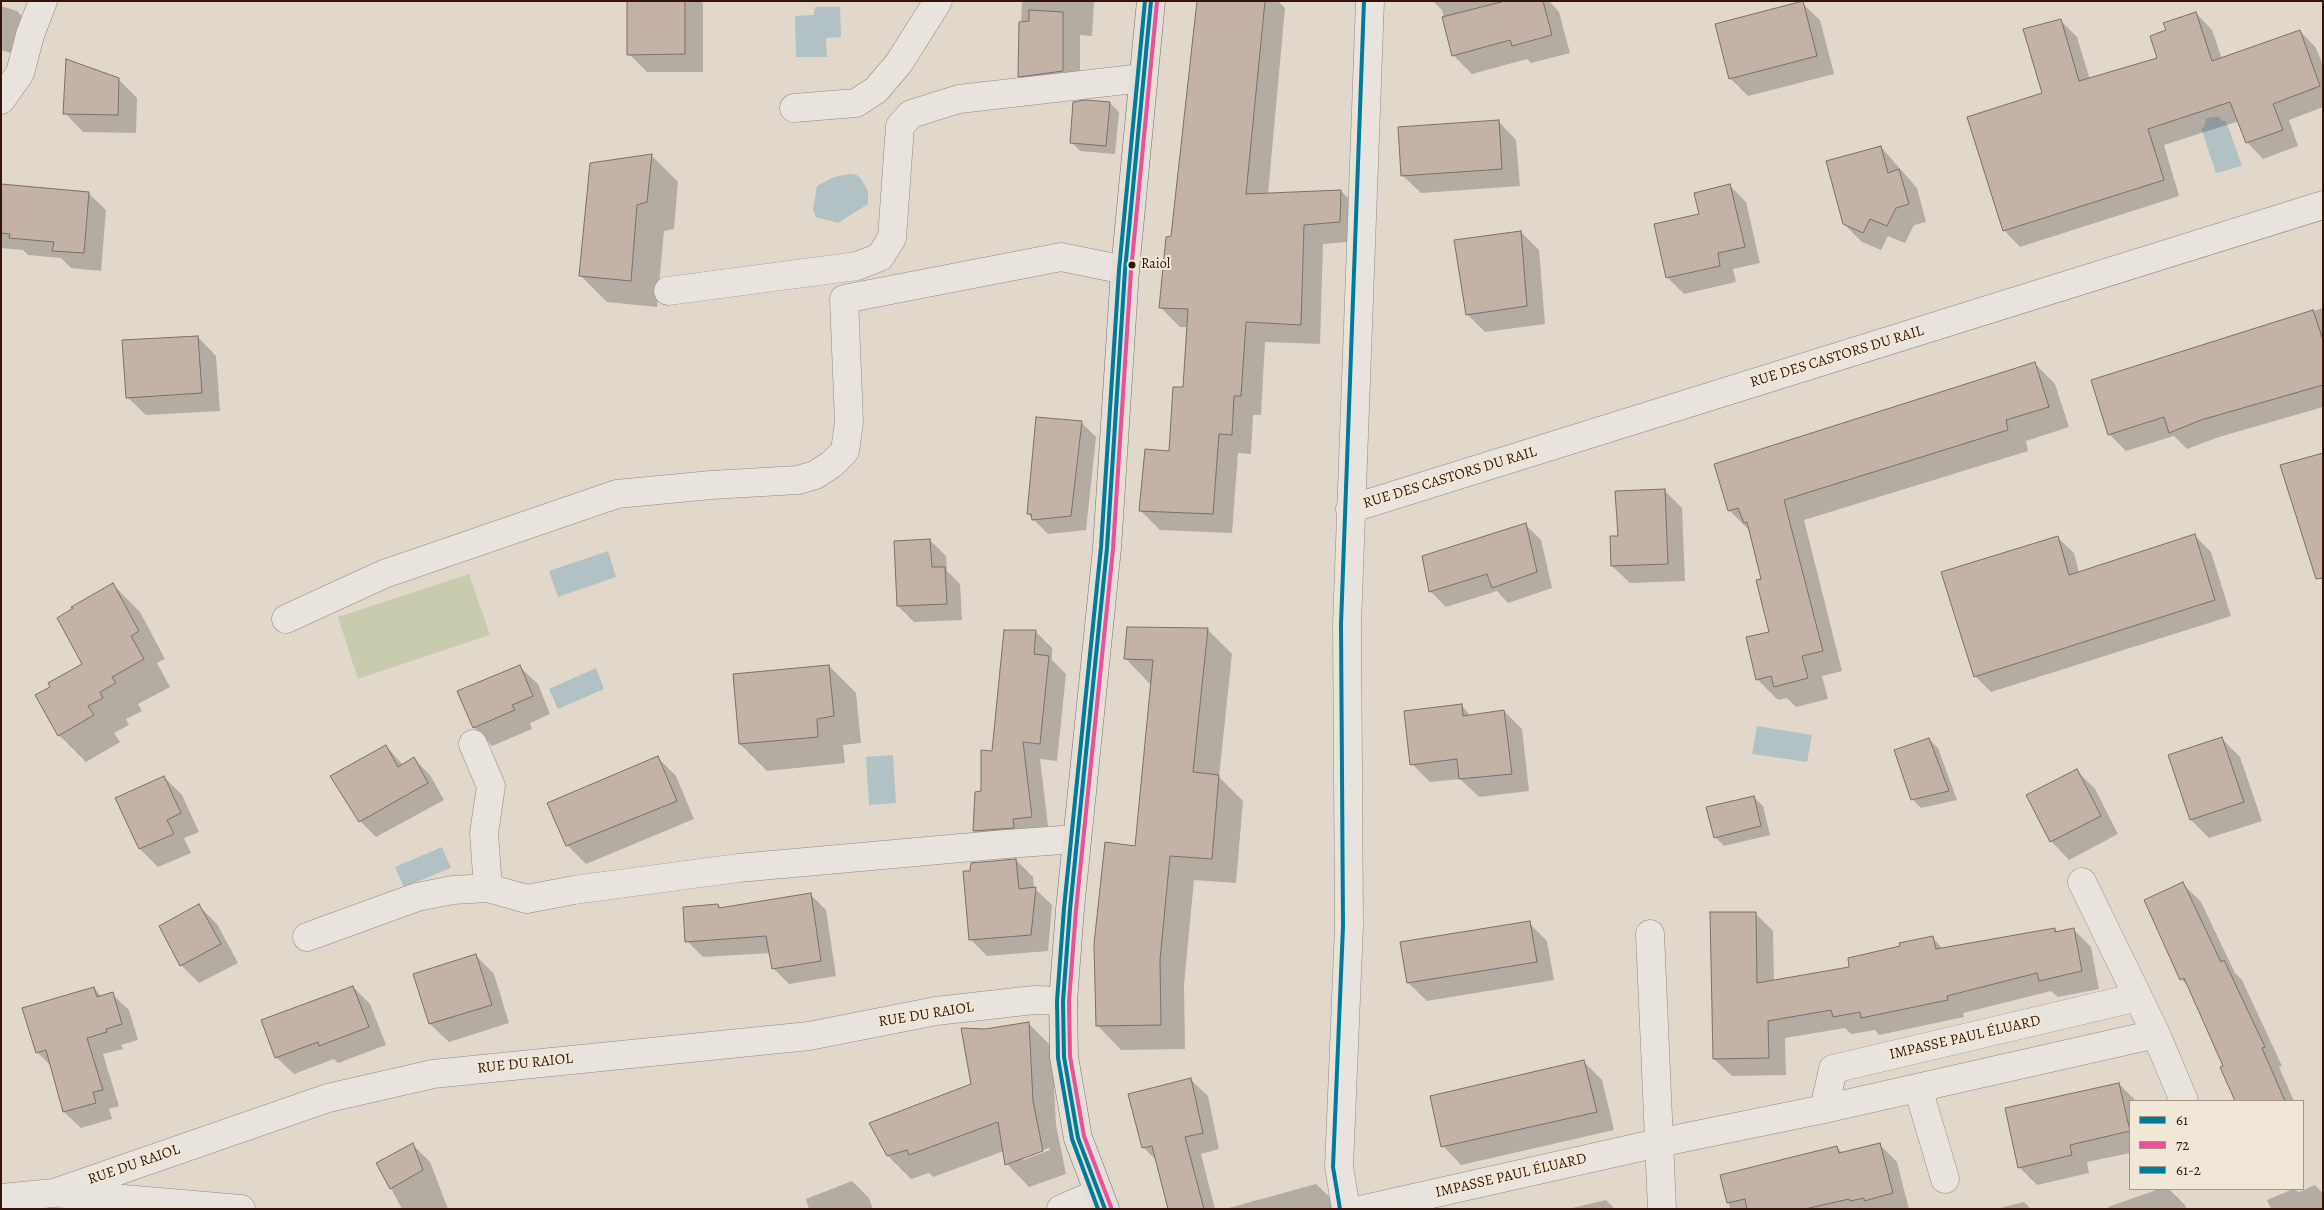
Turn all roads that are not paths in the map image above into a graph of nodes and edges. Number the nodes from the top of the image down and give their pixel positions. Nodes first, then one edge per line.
1 (43, 1) edge
2 (938, 1) edge
3 (1150, 1) edge
4 (1370, 1) edge
5 (1143, 78) junction
6 (1, 100) edge
7 (794, 108) dead end
8 (2323, 205) edge
9 (1125, 270) junction
10 (668, 291) dead end
11 (1350, 509) junction
12 (286, 619) dead end
13 (472, 744) dead end
14 (1077, 839) junction
15 (2082, 882) dead end
16 (488, 888) junction
17 (1650, 934) dead end
18 (307, 937) dead end
19 (2138, 997) junction
20 (1063, 1001) junction
21 (2156, 1034) junction
22 (1918, 1088) junction
23 (2184, 1100) edge
24 (1824, 1110) junction
25 (1658, 1143) junction
26 (1945, 1179) dead end
27 (54, 1193) junction
28 (1, 1198) edge
29 (1101, 1201) edge
30 (241, 1209) edge
31 (1061, 1209) edge
32 (1346, 1209) edge
33 (1365, 1209) edge
34 (1662, 1209) edge

1 - 6 street
2 - 7 street
3 - 5 main road
4 - 11 street
5 - 9 main road
5 - 10 street
8 - 11 street, RUE DES CASTORS DU RAIL
9 - 12 street
9 - 14 main road
11 - 32 street
13 - 16 street
14 - 16 street
14 - 20 main road
15 - 19 street
16 - 18 street
17 - 25 street
19 - 21 street
19 - 24 street, IMPASSE PAUL ÉLUARD
20 - 27 street, RUE DU RAIOL
20 - 29 main road
21 - 22 street, IMPASSE PAUL ÉLUARD
21 - 23 street
22 - 24 street, IMPASSE PAUL ÉLUARD
22 - 26 street
24 - 25 street, IMPASSE PAUL ÉLUARD
25 - 33 street, IMPASSE PAUL ÉLUARD
25 - 34 street
27 - 28 street, RUE DU RAIOL
27 - 30 street
29 - 31 street

